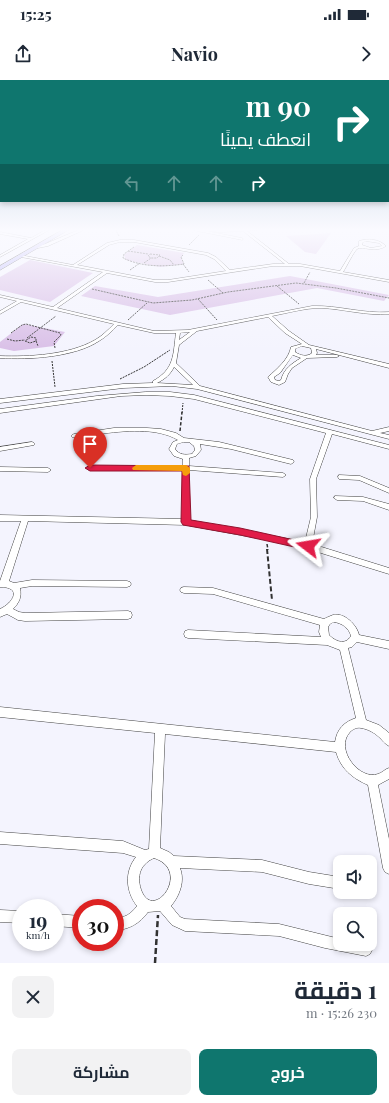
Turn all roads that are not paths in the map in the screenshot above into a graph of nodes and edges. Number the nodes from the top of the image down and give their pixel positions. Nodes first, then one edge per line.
1 (96, 270) edge
2 (242, 270) edge
3 (331, 270) edge
4 (106, 272) junction
5 (229, 272) joint
6 (341, 272) joint
7 (389, 281) edge
8 (0, 296) edge
9 (20, 301) junction
10 (53, 309) junction
11 (0, 313) edge
12 (389, 314) edge
13 (268, 315) junction
14 (116, 324) junction
15 (197, 328) junction
16 (178, 332) junction
17 (287, 332) junction
18 (289, 338) dead end
19 (290, 344) dead end
20 (176, 345) junction
21 (311, 347) junction
22 (292, 350) junction
23 (312, 356) junction
24 (343, 356) junction
25 (0, 357) edge
26 (306, 357) junction
27 (174, 364) junction
28 (389, 366) edge
29 (278, 372) junction
30 (285, 374) junction
31 (152, 383) junction
32 (197, 387) junction
33 (71, 392) junction
34 (36, 397) junction
35 (0, 401) edge
36 (72, 401) junction
37 (38, 407) junction
38 (0, 411) edge
39 (389, 428) edge
40 (330, 431) junction
41 (371, 432) junction
42 (74, 436) dead end
43 (389, 437) edge
44 (181, 438) junction
45 (195, 442) junction
46 (32, 444) dead end
47 (389, 447) edge
48 (0, 449) edge
49 (186, 457) junction
50 (291, 462) dead end
51 (90, 468) dead end
52 (186, 468) junction
53 (0, 469) edge
54 (48, 470) dead end
55 (283, 475) dead end
56 (341, 477) dead end
57 (389, 491) edge
58 (337, 498) dead end
59 (389, 507) edge
60 (0, 518) edge
61 (26, 518) junction
62 (186, 522) junction
63 (308, 546) junction
64 (389, 571) edge
65 (2, 584) edge
66 (127, 584) dead end
67 (14, 586) junction
68 (184, 590) dead end
69 (4, 612) edge
70 (128, 615) dead end
71 (324, 623) junction
72 (188, 634) dead end
73 (354, 638) junction
74 (328, 641) junction
75 (389, 645) edge
76 (343, 646) junction
77 (0, 712) edge
78 (362, 723) junction
79 (160, 729) junction
80 (389, 741) edge
81 (340, 747) junction
82 (389, 773) edge
83 (372, 780) junction
84 (0, 838) edge
85 (149, 854) junction
86 (172, 862) junction
87 (389, 868) edge
88 (333, 882) edge
89 (145, 905) junction
90 (160, 906) junction
91 (0, 916) edge
92 (12, 917) edge
93 (124, 923) edge
94 (333, 944) edge

1 - 4 street
2 - 5 street
3 - 6 street
4 - 5 street
4 - 10 street
6 - 7 street
8 - 9 street
9 - 10 street
9 - 11 street
10 - 14 street
12 - 13 street
13 - 15 street
13 - 17 street
14 - 16 street
14 - 25 street
15 - 16 street
15 - 20 street
16 - 20 street
17 - 18 street
17 - 21 street
19 - 22 street
20 - 27 street
21 - 22 street
21 - 23 street
21 - 24 street
22 - 26 street
22 - 29 street
23 - 24 street
23 - 26 street
24 - 28 street
26 - 30 street
27 - 31 street
27 - 32 street
29 - 30 street
29 - 30 street
31 - 32 street
31 - 33 street
32 - 41 street
33 - 34 street
33 - 36 street
34 - 35 street
34 - 37 street
36 - 37 street
36 - 40 street
37 - 38 street
39 - 41 street
40 - 47 street
40 - 63 street
41 - 43 street
42 - 44 street
44 - 45 street
44 - 49 street
45 - 49 street
45 - 50 street
46 - 48 street
49 - 52 street
51 - 52 street
52 - 55 street
52 - 62 street
53 - 54 street
56 - 57 street
58 - 59 street
60 - 61 street
61 - 62 street
61 - 65 street
62 - 63 street
63 - 64 street
65 - 67 street
66 - 67 street
67 - 69 street
68 - 71 street
69 - 70 street
71 - 73 street
71 - 74 street
72 - 74 street
73 - 75 street
73 - 76 street
74 - 76 street
76 - 78 street
77 - 79 street
78 - 80 street
78 - 81 street
79 - 81 street
79 - 85 street
81 - 83 street
82 - 83 street
83 - 87 street
84 - 85 street
85 - 86 street
85 - 89 street
86 - 88 street
86 - 90 street
89 - 90 street
89 - 93 street
90 - 94 street
91 - 92 street

